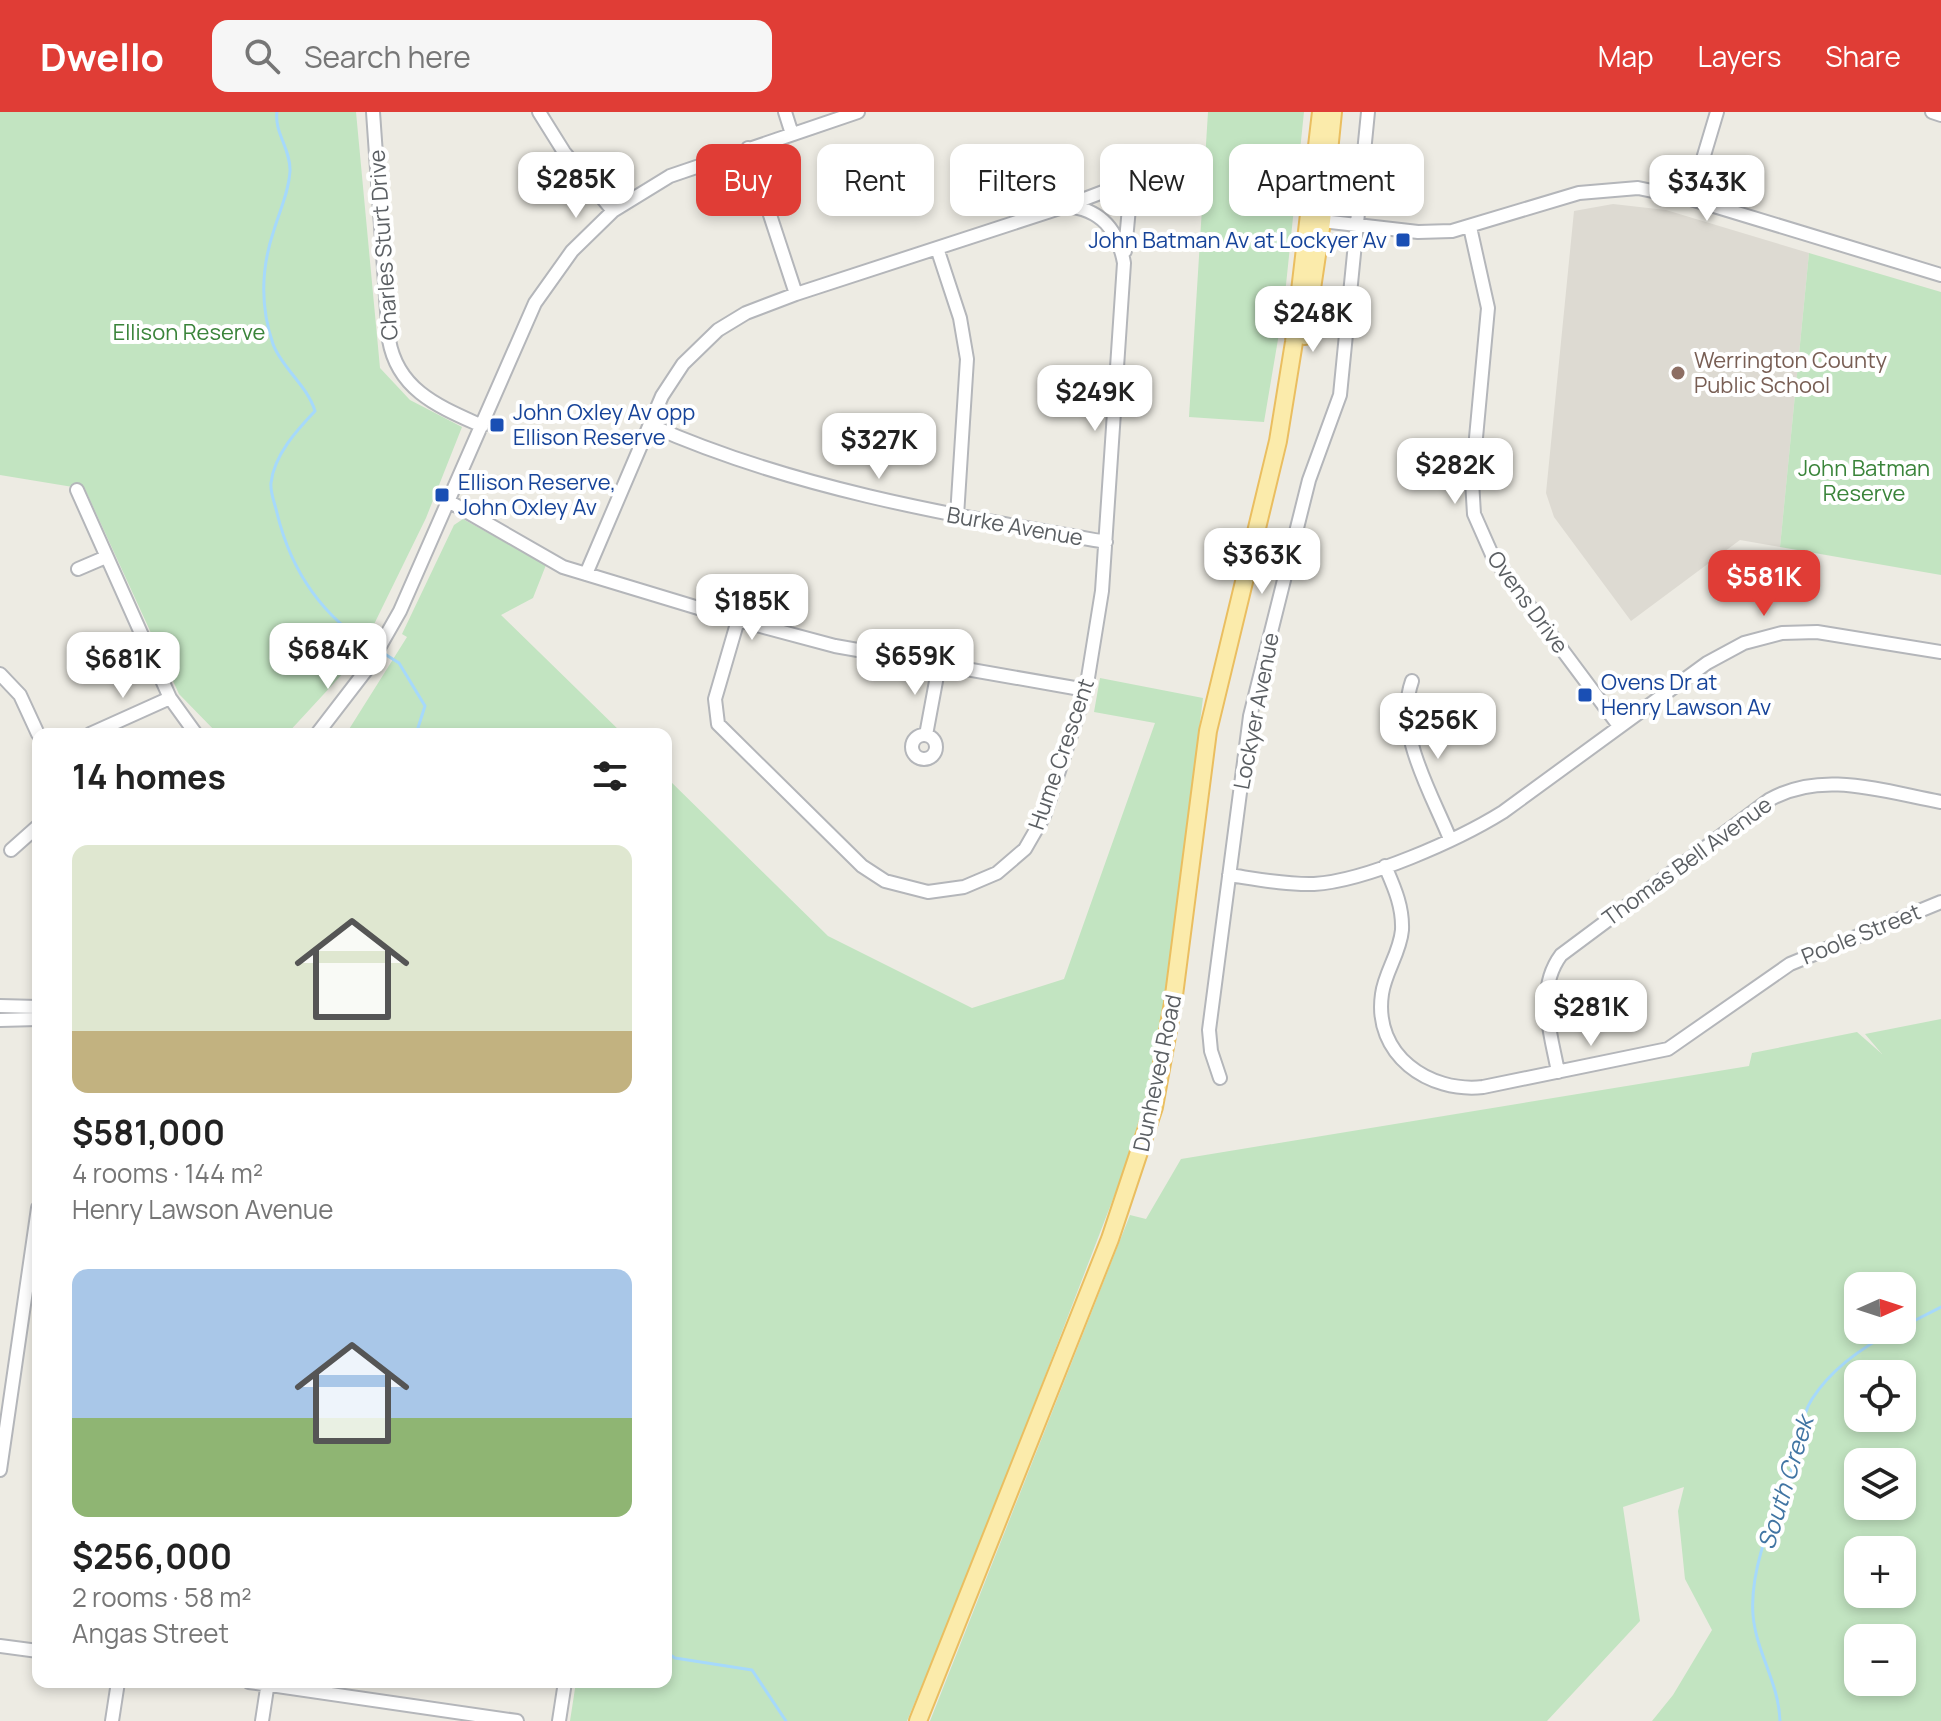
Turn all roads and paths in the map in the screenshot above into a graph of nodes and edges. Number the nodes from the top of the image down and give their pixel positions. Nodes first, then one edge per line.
1 (373, 112) edge
2 (539, 112) edge
3 (785, 112) edge
4 (858, 112) edge
5 (1321, 112) edge
6 (1333, 112) edge
7 (1368, 112) edge
8 (1717, 112) edge
9 (1932, 112) edge
10 (1941, 115) edge
11 (792, 134) junction
12 (761, 144) edge
13 (1318, 144) edge
14 (696, 167) edge
15 (1084, 199) edge
16 (1691, 199) junction
17 (1084, 210) edge
18 (613, 211) junction
19 (770, 216) edge
20 (1035, 216) edge
21 (1310, 216) edge
22 (1320, 216) edge
23 (1322, 221) junction
24 (1356, 225) junction
25 (1470, 227) junction
26 (937, 248) junction
27 (1306, 250) junction
28 (1124, 263) junction
29 (1941, 275) edge
30 (796, 294) junction
31 (650, 425) junction
32 (482, 426) junction
33 (1278, 441) junction
34 (77, 490) dead end
35 (450, 502) junction
36 (957, 516) junction
37 (1106, 542) junction
38 (106, 557) junction
39 (78, 569) dead end
40 (586, 574) junction
41 (738, 620) junction
42 (1941, 652) edge
43 (939, 665) junction
44 (0, 674) edge
45 (1412, 681) dead end
46 (1086, 690) junction
47 (170, 698) junction
48 (1619, 726) junction
49 (35, 728) edge
50 (103, 728) edge
51 (192, 728) edge
52 (322, 728) edge
53 (926, 735) dead end
54 (1941, 802) edge
55 (32, 831) edge
56 (1450, 839) junction
57 (11, 850) dead end
58 (1385, 866) junction
59 (1229, 875) junction
60 (1941, 902) edge
61 (0, 1006) edge
62 (32, 1007) edge
63 (32, 1019) edge
64 (0, 1020) edge
65 (1558, 1072) junction
66 (1220, 1078) dead end
67 (32, 1249) edge
68 (0, 1470) edge
69 (0, 1646) edge
70 (32, 1650) edge
71 (117, 1688) edge
72 (266, 1688) edge
73 (300, 1688) edge
74 (564, 1688) edge
75 (112, 1721) edge
76 (262, 1721) edge
77 (517, 1721) edge
78 (559, 1721) edge
79 (918, 1721) edge

1 - 32 street, Charles Sturt Drive
2 - 18 street
3 - 11 street
4 - 11 street
5 - 13 main road, Dunheved Road
6 - 23 main road, Dunheved Road
7 - 24 street, Lockyer Avenue
8 - 16 street
9 - 10 street
11 - 12 street
14 - 18 street
15 - 28 street, Hume Crescent
16 - 25 street
16 - 29 street
17 - 28 street, Hume Crescent
18 - 32 street
19 - 30 street
20 - 26 street, Hume Crescent
21 - 27 main road, Dunheved Road
22 - 23 main road
23 - 24 street
23 - 27 main road
23 - 33 main road, Dunheved Road
24 - 25 street
24 - 59 street, Lockyer Avenue
25 - 48 street, Ovens Drive
26 - 30 street, Hume Crescent
26 - 36 street
27 - 33 main road, Dunheved Road
28 - 37 street, Hume Crescent
30 - 31 street, Hume Crescent
31 - 36 street, Burke Avenue
31 - 40 street, Hume Crescent
32 - 35 street
33 - 79 main road, Dunheved Road
34 - 38 street
35 - 40 street
35 - 52 street
36 - 37 street, Burke Avenue
37 - 46 street, Hume Crescent
38 - 39 street
38 - 47 street
40 - 41 street
41 - 43 street
41 - 46 street, Hume Crescent
42 - 48 street
43 - 46 street
43 - 53 street
44 - 49 street
45 - 56 street
47 - 50 street
47 - 51 street
48 - 56 street
54 - 65 street, Thomas Bell Avenue
55 - 57 street
56 - 58 street
58 - 59 street
58 - 65 street, Poole Street
59 - 66 street, Lockyer Avenue
60 - 65 street, Poole Street
61 - 62 street
63 - 64 street
67 - 68 street
69 - 70 street
71 - 75 street
72 - 76 street
73 - 77 street
74 - 78 street

